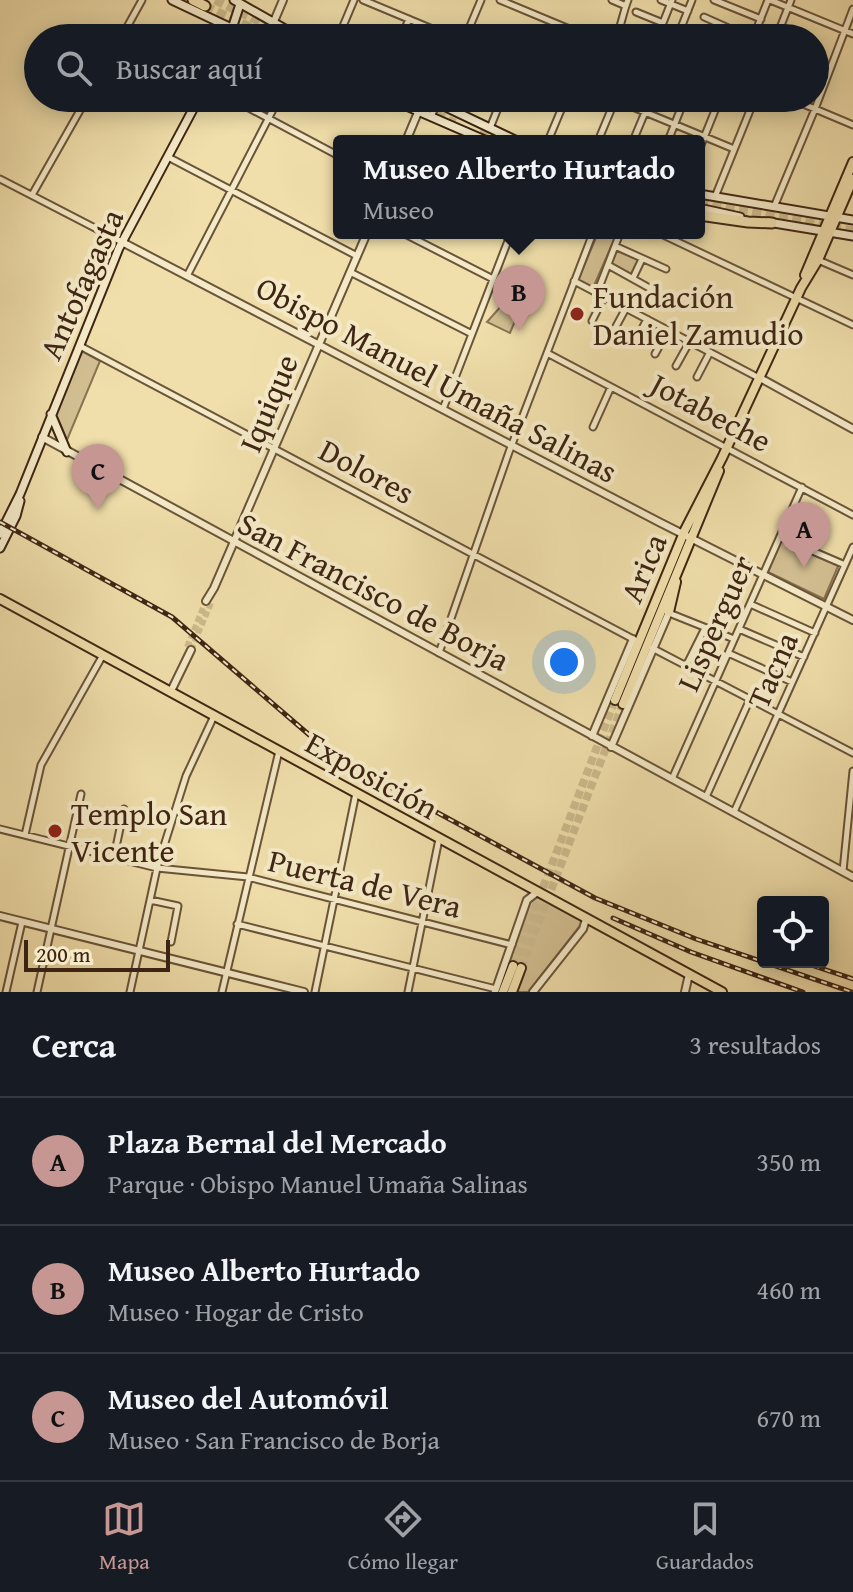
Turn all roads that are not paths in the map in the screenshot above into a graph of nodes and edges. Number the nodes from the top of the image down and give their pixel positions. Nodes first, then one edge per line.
1 (142, 0) edge
2 (172, 0) edge
3 (193, 0) edge
4 (283, 0) edge
5 (354, 0) edge
6 (363, 0) edge
7 (481, 0) edge
8 (500, 0) edge
9 (612, 0) edge
10 (661, 0) edge
11 (692, 0) edge
12 (714, 0) edge
13 (769, 0) edge
14 (791, 0) edge
15 (239, 1) edge
16 (672, 2) edge
17 (627, 3) edge
18 (205, 6) dead end
19 (788, 8) junction
20 (853, 9) edge
21 (688, 11) junction
22 (636, 12) dead end
23 (704, 17) dead end
24 (409, 19) junction
25 (761, 19) junction
26 (663, 23) joint
27 (129, 24) edge
28 (225, 24) edge
29 (237, 24) edge
30 (273, 24) edge
31 (274, 24) edge
32 (344, 24) edge
33 (407, 24) edge
34 (421, 24) edge
35 (471, 24) edge
36 (557, 24) edge
37 (622, 24) edge
38 (683, 24) edge
39 (720, 24) edge
40 (759, 24) edge
41 (782, 24) edge
42 (828, 24) edge
43 (829, 25) edge
44 (845, 31) junction
45 (853, 34) edge
46 (829, 73) edge
47 (79, 112) edge
48 (192, 112) edge
49 (256, 112) edge
50 (272, 112) edge
51 (418, 112) joint
52 (433, 112) edge
53 (460, 112) tunnel mouth
54 (496, 112) edge
55 (560, 112) edge
56 (609, 112) edge
57 (645, 112) joint
58 (680, 112) edge
59 (714, 112) edge
60 (749, 112) edge
61 (814, 112) edge
62 (822, 112) edge
63 (431, 118) junction
64 (269, 119) junction
65 (675, 124) junction
66 (853, 125) edge
67 (490, 128) junction
68 (408, 135) edge
69 (472, 135) edge
70 (505, 135) edge
71 (551, 135) edge
72 (600, 135) edge
73 (635, 135) edge
74 (670, 135) edge
75 (702, 135) edge
76 (704, 135) edge
77 (705, 136) edge
78 (734, 149) junction
79 (333, 153) edge
80 (168, 157) junction
81 (853, 162) edge
82 (0, 179) edge
83 (853, 179) edge
84 (231, 190) junction
85 (32, 195) junction
86 (705, 195) edge
87 (715, 197) junction
88 (774, 207) junction
89 (705, 209) edge
90 (705, 216) edge
91 (834, 216) junction
92 (853, 220) edge
93 (772, 223) junction
94 (827, 232) junction
95 (853, 236) edge
96 (364, 239) edge
97 (415, 239) edge
98 (509, 239) edge
99 (591, 239) edge
100 (618, 239) edge
101 (672, 239) edge
102 (122, 242) junction
103 (615, 246) junction
104 (357, 256) junction
105 (642, 259) junction
106 (818, 260) junction
107 (608, 265) junction
108 (666, 269) dead end
109 (350, 272) junction
110 (853, 275) edge
111 (187, 276) junction
112 (633, 278) junction
113 (493, 279) junction
114 (574, 281) junction
115 (801, 288) junction
116 (653, 290) dead end
117 (597, 293) junction
118 (604, 297) junction
119 (796, 298) junction
120 (626, 308) junction
121 (647, 319) junction
122 (592, 321) dead end
123 (853, 325) edge
124 (668, 330) junction
125 (613, 332) dead end
126 (472, 334) junction
127 (690, 341) junction
128 (634, 344) dead end
129 (79, 345) junction
130 (319, 345) junction
131 (710, 352) junction
132 (547, 353) junction
133 (655, 354) dead end
134 (676, 366) dead end
135 (697, 377) dead end
136 (760, 378) junction
137 (611, 387) junction
138 (443, 409) junction
139 (51, 414) junction
140 (593, 427) dead end
141 (853, 429) edge
142 (42, 437) junction
143 (512, 445) junction
144 (727, 447) junction
145 (274, 449) junction
146 (67, 452) junction
147 (802, 487) junction
148 (20, 494) junction
149 (853, 515) edge
150 (0, 534) edge
151 (687, 536) junction
152 (780, 537) junction
153 (234, 542) junction
154 (853, 547) edge
155 (0, 548) edge
156 (473, 554) junction
157 (845, 565) junction
158 (677, 571) junction
159 (763, 575) junction
160 (662, 583) junction
161 (0, 599) edge
162 (209, 602) tunnel mouth
163 (750, 604) junction
164 (827, 607) junction
165 (669, 612) junction
166 (853, 620) edge
167 (705, 628) junction
168 (739, 629) junction
169 (815, 633) junction
170 (633, 639) junction
171 (734, 639) junction
172 (652, 648) junction
173 (189, 649) tunnel mouth
174 (439, 653) junction
175 (728, 653) junction
176 (103, 655) junction
177 (804, 658) junction
178 (686, 666) junction
179 (715, 681) junction
180 (793, 683) junction
181 (171, 691) junction
182 (750, 699) junction
183 (779, 714) junction
184 (214, 715) junction
185 (592, 736) junction
186 (611, 747) junction
187 (279, 751) junction
188 (853, 753) edge
189 (853, 771) edge
190 (672, 779) junction
191 (356, 793) junction
192 (81, 794) dead end
193 (706, 797) junction
194 (124, 809) dead end
195 (734, 812) junction
196 (0, 829) edge
197 (25, 835) junction
198 (439, 839) junction
199 (70, 846) junction
200 (114, 857) junction
201 (157, 868) junction
202 (843, 871) junction
203 (248, 877) junction
204 (853, 877) edge
205 (536, 893) junction
206 (334, 899) junction
207 (150, 900) junction
208 (0, 916) edge
209 (586, 919) junction
210 (22, 922) junction
211 (422, 922) junction
212 (237, 924) junction
213 (51, 929) junction
214 (171, 942) dead end
215 (512, 945) junction
216 (324, 946) junction
217 (140, 951) junction
218 (413, 969) junction
219 (227, 973) junction
220 (689, 974) junction
221 (498, 991) edge
222 (6, 992) edge
223 (37, 992) edge
224 (130, 992) edge
225 (222, 992) edge
226 (304, 992) edge
227 (315, 992) edge
228 (408, 992) edge
229 (512, 992) edge
230 (533, 992) edge
231 (685, 992) edge
232 (722, 992) edge

1 - 27 street
2 - 28 main road
3 - 18 highway
4 - 31 street
5 - 32 street
6 - 24 street
7 - 35 street
8 - 36 street
9 - 17 street
10 - 16 street
11 - 21 street
12 - 25 street
13 - 19 street
13 - 25 street
14 - 19 street
15 - 29 main road
15 - 30 main road
16 - 21 street
16 - 26 street
17 - 37 street
19 - 41 street
19 - 42 street
20 - 44 street
21 - 38 street
22 - 26 street
23 - 39 street
24 - 33 street
24 - 34 street
25 - 40 street
43 - 44 street
44 - 45 street
44 - 46 street
47 - 85 street
48 - 80 main road, Antofagasta
49 - 64 street
50 - 64 street
51 - 63 main road
51 - 68 street
52 - 63 street
53 - 67 main road
54 - 67 street
55 - 71 street
56 - 72 street
57 - 65 street
57 - 73 street
58 - 65 street
59 - 76 street
60 - 78 street
61 - 88 street
62 - 66 street
63 - 69 main road
64 - 79 street
64 - 84 street
65 - 74 street
65 - 75 street
67 - 70 main road
77 - 78 street
78 - 87 street
80 - 84 street
80 - 102 main road, Antofagasta
81 - 91 main road, Arica
82 - 85 street, Obispo Manuel Umaña Salinas
83 - 91 main road, Arica
84 - 104 street
84 - 111 street
85 - 102 street, Obispo Manuel Umaña Salinas
86 - 87 main road
87 - 88 main road
88 - 91 main road
89 - 93 main road
90 - 93 highway
91 - 92 main road
91 - 94 main road, Arica
93 - 94 main road
94 - 95 main road
94 - 106 main road, Arica
94 - 115 main road, Arica
96 - 104 street, Iquique
97 - 113 street
98 - 113 street
99 - 114 street
100 - 103 street
101 - 119 street
102 - 111 street, Obispo Manuel Umaña Salinas
102 - 129 main road, Antofagasta
103 - 105 street
103 - 107 street
104 - 109 street, Iquique
105 - 108 street
105 - 112 street
106 - 110 street
106 - 115 main road, Arica
107 - 112 street
107 - 117 street
109 - 126 street
109 - 130 street, Iquique
111 - 130 street, Obispo Manuel Umaña Salinas
112 - 116 street
113 - 126 street
114 - 117 street
114 - 132 street
115 - 119 main road, Arica
117 - 118 street
118 - 120 street
118 - 122 street
119 - 123 street
119 - 136 main road, Arica
120 - 121 street
120 - 125 street
121 - 124 street
121 - 128 street
124 - 127 street
124 - 133 street
126 - 138 street
127 - 131 street
127 - 134 street
129 - 139 main road, Antofagasta
129 - 145 street, Dolores
130 - 138 street, Obispo Manuel Umaña Salinas
130 - 145 street, Iquique
131 - 135 street
131 - 136 street
132 - 137 street, Jotabeche
132 - 143 street
136 - 141 street
136 - 144 main road, Arica
137 - 140 street
137 - 144 street, Jotabeche
138 - 143 street, Obispo Manuel Umaña Salinas
139 - 142 main road, Antofagasta
139 - 146 main road
142 - 146 street, San Francisco de Borja
142 - 148 main road, Antofagasta
143 - 151 street, Obispo Manuel Umaña Salinas
143 - 156 street
144 - 147 street, Jotabeche
144 - 151 main road, Arica
145 - 153 street, Iquique
145 - 156 street, Dolores
146 - 153 street, San Francisco de Borja
147 - 149 street, Jotabeche
147 - 152 street, Lisperguer
148 - 150 main road, Antofagasta
148 - 155 main road, Antofagasta
151 - 158 main road, Arica
151 - 159 street, Obispo Manuel Umaña Salinas
151 - 160 main road, Arica
152 - 157 street
152 - 159 street, Lisperguer
153 - 162 street, Iquique
153 - 174 street, San Francisco de Borja
154 - 157 street, Tacna
156 - 170 street, Dolores
156 - 174 street
157 - 164 street, Tacna
158 - 160 main road, Arica
158 - 165 main road
159 - 163 street, Lisperguer
159 - 164 street, Obispo Manuel Umaña Salinas
160 - 170 main road
161 - 176 main road, Exposición
163 - 168 street, Lisperguer
163 - 169 street
164 - 166 street, Obispo Manuel Umaña Salinas
164 - 169 street, Tacna
165 - 167 street
165 - 172 street, Arica
167 - 171 street
167 - 178 street
168 - 171 street, Lisperguer
168 - 177 street
169 - 177 street, Tacna
170 - 185 street, Arica
171 - 175 street, Lisperguer
172 - 178 street
172 - 186 street, Arica
173 - 181 street
174 - 185 street, San Francisco de Borja
175 - 179 street, Lisperguer
175 - 180 street
176 - 181 main road, Exposición
176 - 197 street
177 - 180 street, Tacna
178 - 179 street
179 - 182 street
179 - 190 street, Lisperguer
180 - 183 street, Tacna
181 - 184 main road, Exposición
182 - 183 street
182 - 193 street
183 - 188 street
183 - 195 street, Tacna
184 - 187 main road, Exposición
184 - 201 street
185 - 186 street, San Francisco de Borja
186 - 190 street, San Francisco de Borja
187 - 191 main road, Exposición
187 - 203 street
189 - 202 street
190 - 193 street, San Francisco de Borja
191 - 198 main road, Exposición
191 - 206 street
192 - 199 street
193 - 195 street, San Francisco de Borja
194 - 200 street
195 - 202 street, San Francisco de Borja
196 - 197 street, Puerta de Vera
197 - 199 street, Puerta de Vera
198 - 205 main road, Exposición
198 - 211 street
199 - 200 street, Puerta de Vera
199 - 213 street
200 - 201 street, Puerta de Vera
201 - 203 street, Puerta de Vera
201 - 207 street
202 - 204 street, San Francisco de Borja
203 - 206 street, Puerta de Vera
203 - 212 street
205 - 209 main road, Exposición
205 - 215 street
206 - 211 street, Puerta de Vera
206 - 216 street
207 - 214 street
207 - 217 street
208 - 210 street
209 - 220 main road, Exposición
209 - 230 street
210 - 213 street
210 - 222 street
211 - 215 street, Puerta de Vera
211 - 218 street
212 - 216 street
212 - 219 street
213 - 217 street
213 - 223 street
215 - 221 street
216 - 218 street
216 - 227 street
217 - 219 street
217 - 224 street
218 - 221 street
218 - 228 street
219 - 225 street
219 - 226 street
220 - 231 street
220 - 232 main road, Exposición
221 - 229 main road

